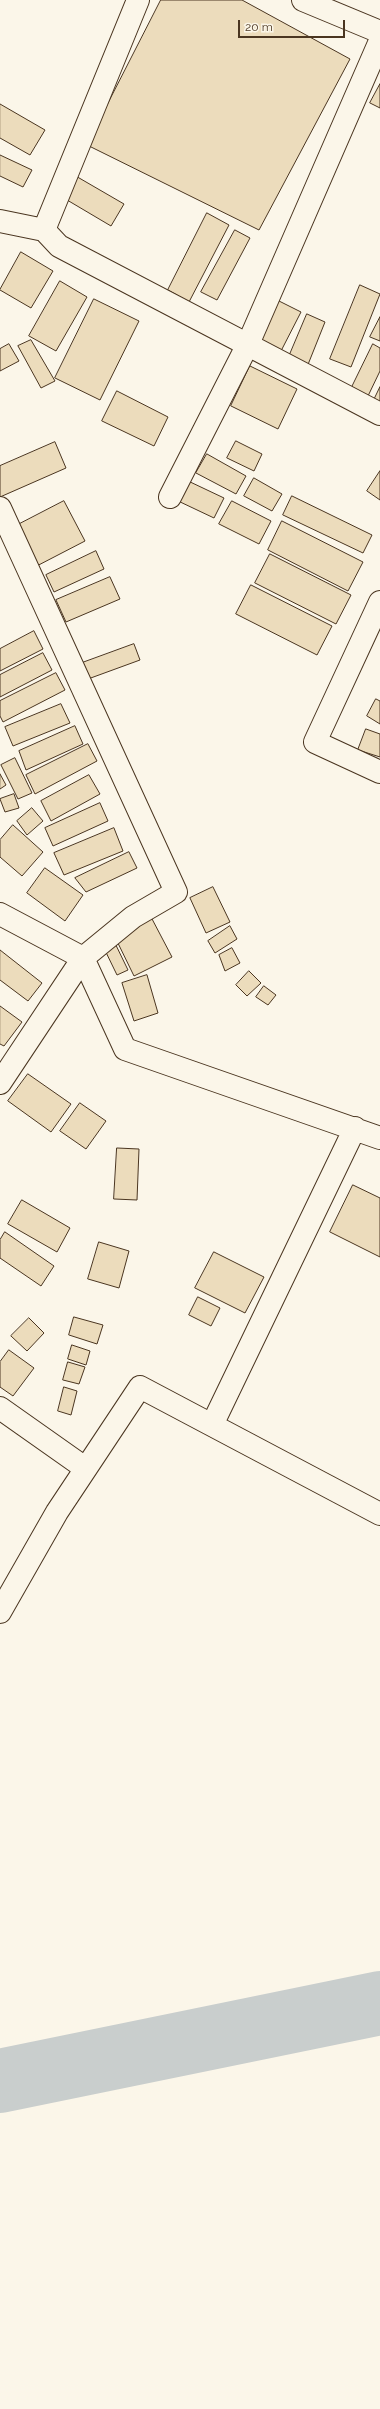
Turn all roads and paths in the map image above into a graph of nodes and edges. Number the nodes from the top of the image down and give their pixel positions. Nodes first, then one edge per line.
1 (138, 0) edge
2 (303, 0) edge
3 (380, 32) edge
4 (380, 41) edge
5 (0, 221) edge
6 (44, 230) junction
7 (248, 344) junction
8 (380, 414) edge
9 (170, 497) dead end
10 (0, 508) edge
11 (380, 602) edge
12 (380, 772) edge
13 (0, 914) edge
14 (83, 958) junction
15 (0, 1082) edge
16 (355, 1128) junction
17 (380, 1138) edge
18 (0, 1408) edge
19 (212, 1425) junction
20 (85, 1468) junction
21 (380, 1514) edge
22 (0, 1612) edge

1 - 6 street
2 - 3 street
4 - 7 street
5 - 6 street
6 - 7 street
7 - 8 street
7 - 9 street
10 - 14 street
11 - 12 street
13 - 14 street
14 - 15 street
14 - 16 street
16 - 17 street
16 - 19 street
18 - 20 street
19 - 20 street
19 - 21 street
20 - 22 street

